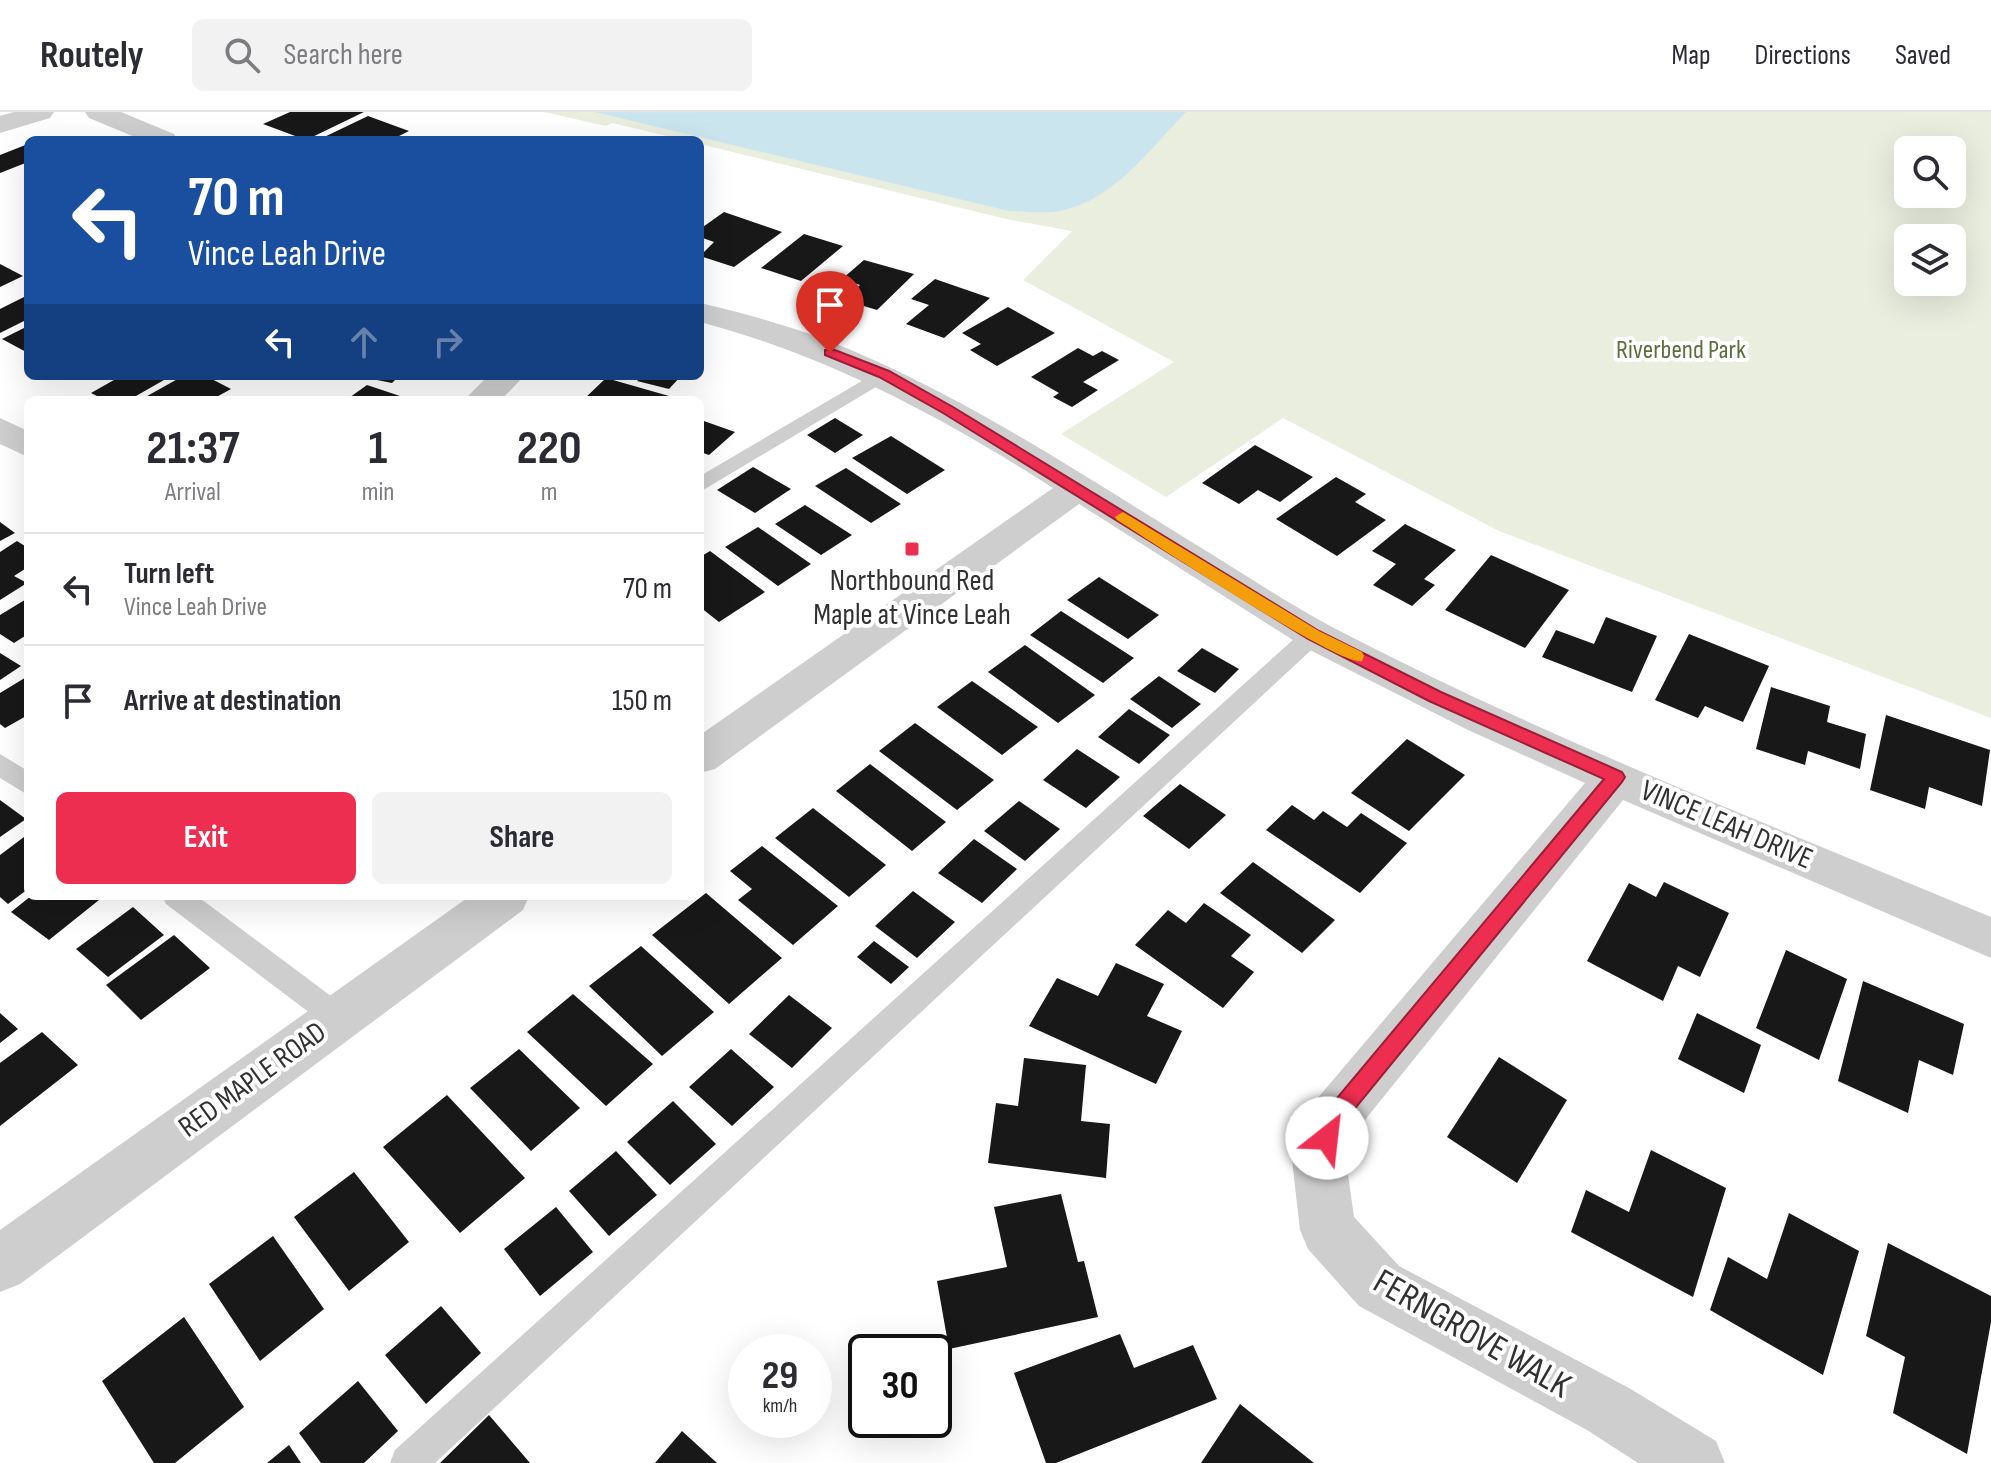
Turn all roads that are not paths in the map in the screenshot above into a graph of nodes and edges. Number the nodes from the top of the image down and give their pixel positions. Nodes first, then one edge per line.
1 (41, 112) edge
2 (98, 112) edge
3 (0, 125) edge
4 (155, 136) edge
5 (704, 313) edge
6 (884, 374) junction
7 (503, 380) edge
8 (485, 396) edge
9 (0, 429) edge
10 (24, 444) edge
11 (704, 483) edge
12 (1077, 488) junction
13 (1313, 635) junction
14 (704, 754) edge
15 (0, 764) edge
16 (1616, 777) junction
17 (24, 782) edge
18 (181, 900) edge
19 (500, 900) edge
20 (1991, 938) edge
21 (337, 1017) junction
22 (0, 1264) edge
23 (408, 1463) edge
24 (1694, 1463) edge

1 - 3 street
2 - 4 street
5 - 6 street, VINCE LEAH DRIVE
6 - 11 lane
6 - 12 street, VINCE LEAH DRIVE
7 - 8 street
9 - 10 street
12 - 13 street, VINCE LEAH DRIVE
12 - 14 street
13 - 16 street, VINCE LEAH DRIVE
13 - 23 lane
15 - 17 lane
16 - 20 street, VINCE LEAH DRIVE
16 - 24 street, FERNGROVE WALK
18 - 21 lane
19 - 21 street, RED MAPLE ROAD
21 - 22 street, RED MAPLE ROAD

